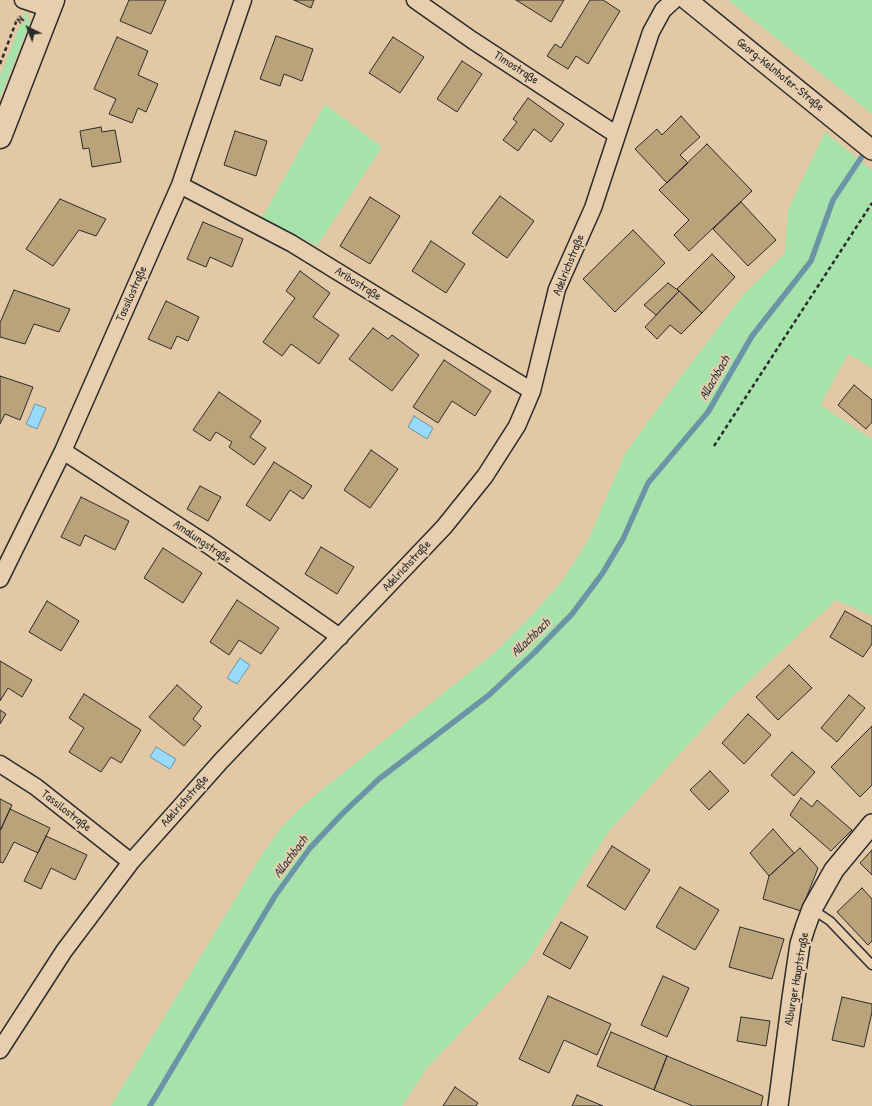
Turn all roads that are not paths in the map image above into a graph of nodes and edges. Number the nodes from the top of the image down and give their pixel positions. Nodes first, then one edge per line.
1 (24, 0) edge
2 (243, 0) edge
3 (415, 0) edge
4 (674, 0) edge
5 (687, 0) edge
6 (51, 5) edge
7 (618, 134) junction
8 (0, 137) edge
9 (872, 150) edge
10 (180, 185) junction
11 (532, 391) junction
12 (63, 451) junction
13 (0, 579) edge
14 (340, 637) junction
15 (0, 764) edge
16 (872, 824) edge
17 (131, 862) junction
18 (812, 908) junction
19 (872, 965) edge
20 (0, 1050) edge
21 (778, 1106) edge

1 - 6 street
2 - 10 street, Tassilostraße
3 - 7 street, Timostraße
4 - 7 street, Adelrichstraße
5 - 9 street, Georg-Kelnhofer-Straße
6 - 8 main road
7 - 11 street, Adelrichstraße
10 - 11 street, Aribostraße
10 - 12 street, Tassilostraße
11 - 14 street, Adelrichstraße
12 - 13 street, Tassilostraße
12 - 14 street, Amalungstraße
14 - 17 street, Adelrichstraße
15 - 17 street, Tassilostraße
16 - 18 street, Alburger Hauptstraße
17 - 20 street, Adelrichstraße
18 - 19 lane
18 - 21 street, Alburger Hauptstraße

